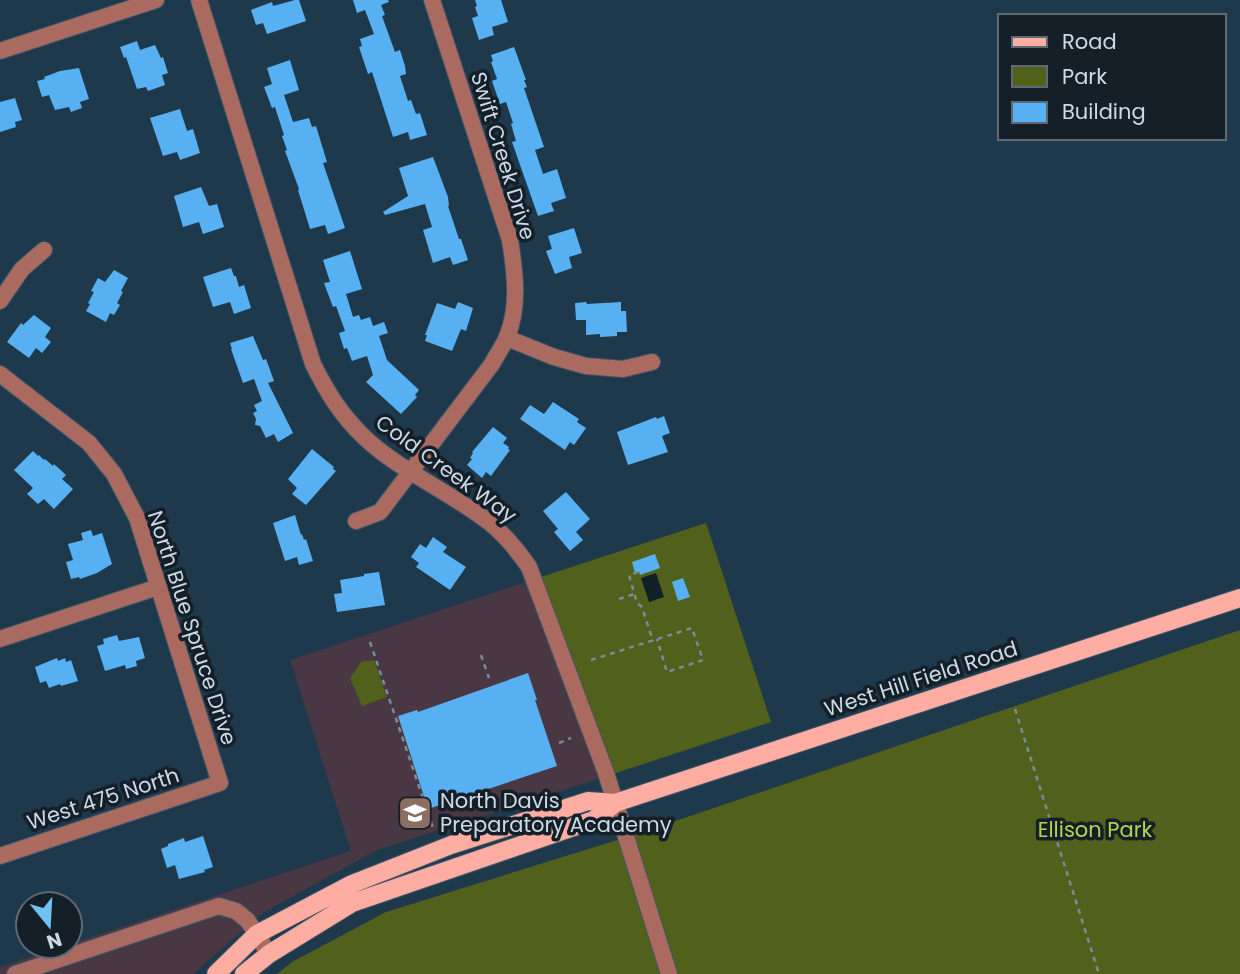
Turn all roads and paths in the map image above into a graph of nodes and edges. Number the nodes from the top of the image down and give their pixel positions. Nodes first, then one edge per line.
1 (156, 0) edge
2 (199, 0) edge
3 (432, 0) edge
4 (0, 50) edge
5 (44, 250) dead end
6 (0, 301) edge
7 (507, 338) junction
8 (652, 362) dead end
9 (623, 369) junction
10 (0, 374) edge
11 (627, 386) dead end
12 (411, 471) junction
13 (356, 522) dead end
14 (638, 572) dead end
15 (158, 587) junction
16 (634, 594) junction
17 (1240, 598) edge
18 (619, 599) dead end
19 (0, 639) edge
20 (655, 640) junction
21 (370, 642) dead end
22 (481, 655) dead end
23 (591, 660) dead end
24 (489, 678) dead end
25 (1015, 709) dead end
26 (571, 738) dead end
27 (559, 743) dead end
28 (220, 783) joint
29 (615, 803) junction
30 (432, 828) dead end
31 (0, 856) edge
32 (257, 934) junction
33 (269, 954) junction
34 (15, 974) edge
35 (215, 974) edge
36 (244, 974) edge
37 (669, 974) edge
38 (1099, 974) edge

1 - 4 street
2 - 12 street, Cold Creek Way
3 - 7 street, Swift Creek Drive
5 - 6 street
7 - 9 street
7 - 12 street, Swift Creek Drive
8 - 9 street
9 - 11 street
10 - 15 street, North Blue Spruce Drive
12 - 13 street, Swift Creek Drive
12 - 29 street, Cold Creek Way
14 - 16 path
15 - 19 street
15 - 28 street, North Blue Spruce Drive
16 - 18 path
16 - 20 path
17 - 29 main road, West Hill Field Road
20 - 20 path
20 - 23 path
21 - 30 path
22 - 24 path
25 - 38 path
26 - 27 path
28 - 31 street, West 475 North
29 - 32 main road, West Hill Field Road
29 - 33 main road, West Hill Field Road
29 - 37 street, Cold Creek Way
32 - 33 street
32 - 34 street
32 - 35 main road, West Hill Field Road
33 - 36 main road, West Hill Field Road

